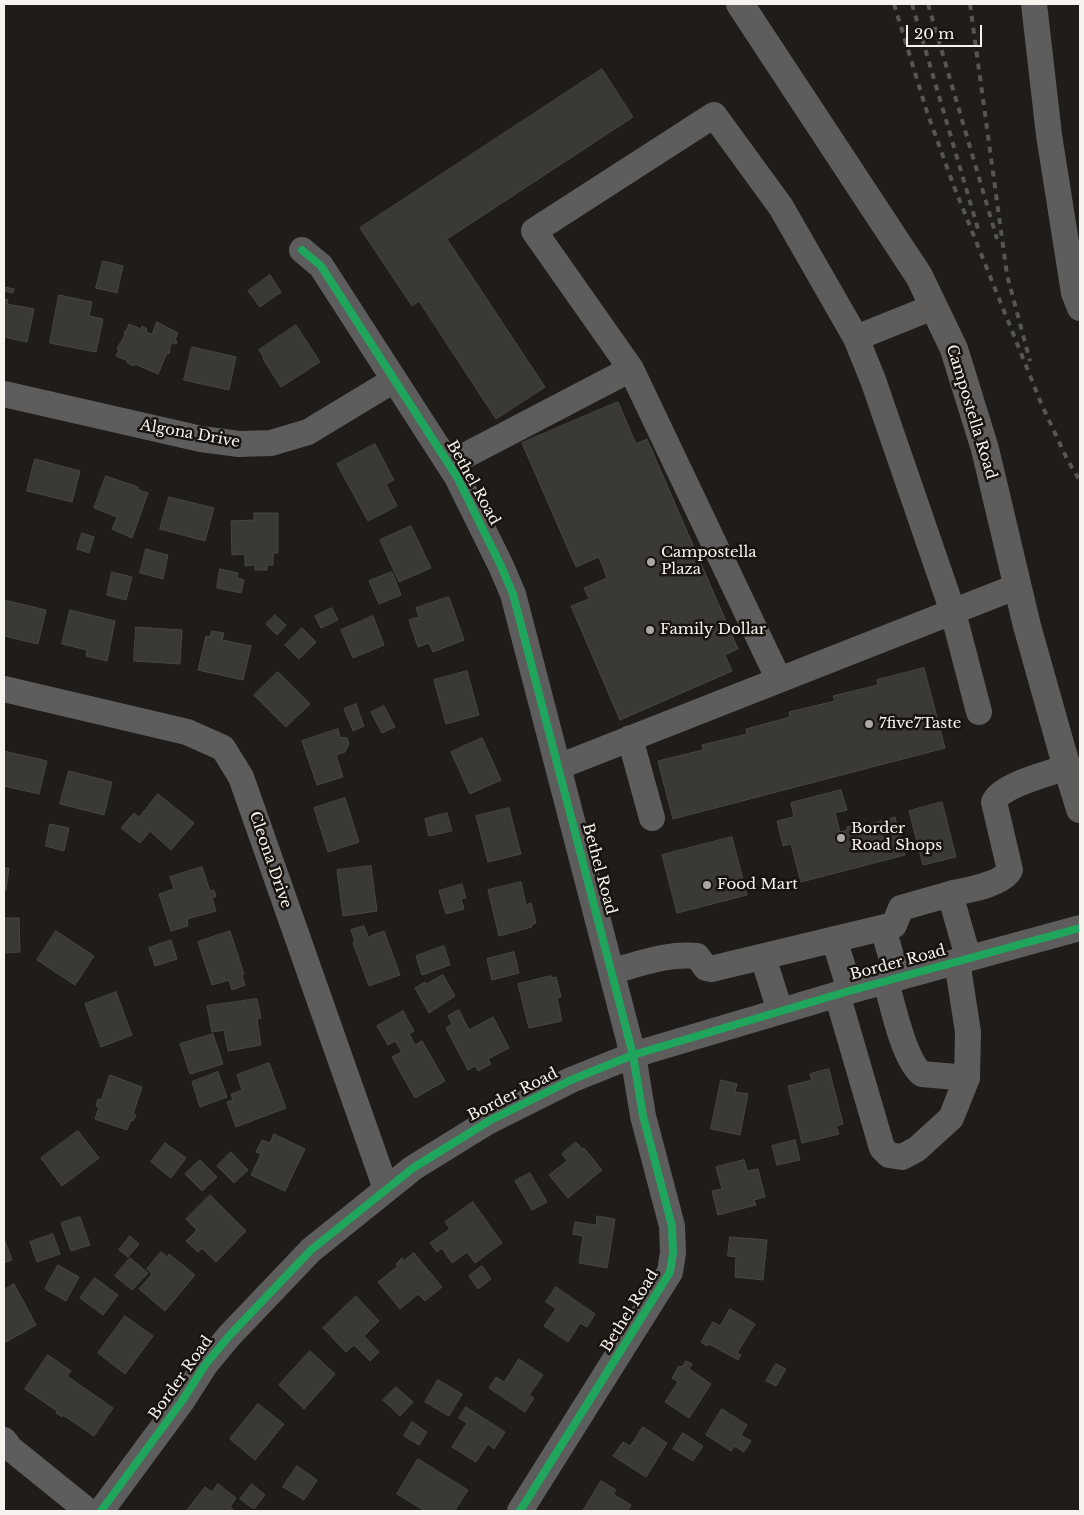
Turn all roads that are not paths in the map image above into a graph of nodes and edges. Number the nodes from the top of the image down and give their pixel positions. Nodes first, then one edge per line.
1 (740, 4) edge
2 (1034, 4) edge
3 (302, 250) dead end
4 (933, 307) junction
5 (1080, 308) edge
6 (856, 338) junction
7 (632, 370) junction
8 (394, 380) junction
9 (4, 394) edge
10 (449, 464) junction
11 (1018, 586) junction
12 (953, 612) junction
13 (779, 680) junction
14 (4, 690) edge
15 (979, 712) dead end
16 (630, 738) junction
17 (558, 767) junction
18 (1067, 767) junction
19 (1080, 809) edge
20 (652, 818) dead end
21 (950, 894) junction
22 (883, 928) junction
23 (1080, 928) edge
24 (834, 939) junction
25 (763, 957) junction
26 (962, 959) junction
27 (612, 971) junction
28 (892, 979) junction
29 (844, 992) junction
30 (780, 1011) junction
31 (634, 1055) junction
32 (967, 1078) junction
33 (386, 1189) junction
34 (4, 1440) edge
35 (88, 1511) edge
36 (101, 1511) edge
37 (520, 1511) edge

1 - 4 main road, Campostella Road
2 - 5 street
3 - 8 street, Bethel Road
4 - 6 street
4 - 11 main road, Campostella Road
6 - 7 street
6 - 12 street
7 - 10 street
7 - 13 street
8 - 9 street, Algona Drive
8 - 10 street, Bethel Road
10 - 17 street, Bethel Road
11 - 12 street
11 - 18 main road, Campostella Road
12 - 13 street
12 - 15 street
13 - 16 street
14 - 33 street, Cleona Drive
16 - 17 street
16 - 20 street
17 - 27 street, Bethel Road
18 - 19 main road, Campostella Road
18 - 21 street
21 - 22 street
21 - 26 street
22 - 24 street
22 - 28 street
23 - 26 street, Border Road
24 - 25 street
24 - 29 street
25 - 27 street
25 - 30 street
26 - 28 street, Border Road
26 - 32 street
27 - 31 street, Bethel Road
28 - 29 street, Border Road
28 - 32 street
29 - 30 street, Border Road
29 - 32 street
30 - 31 street, Border Road
31 - 33 street, Border Road
31 - 37 street, Bethel Road
33 - 36 street, Border Road
34 - 35 street

